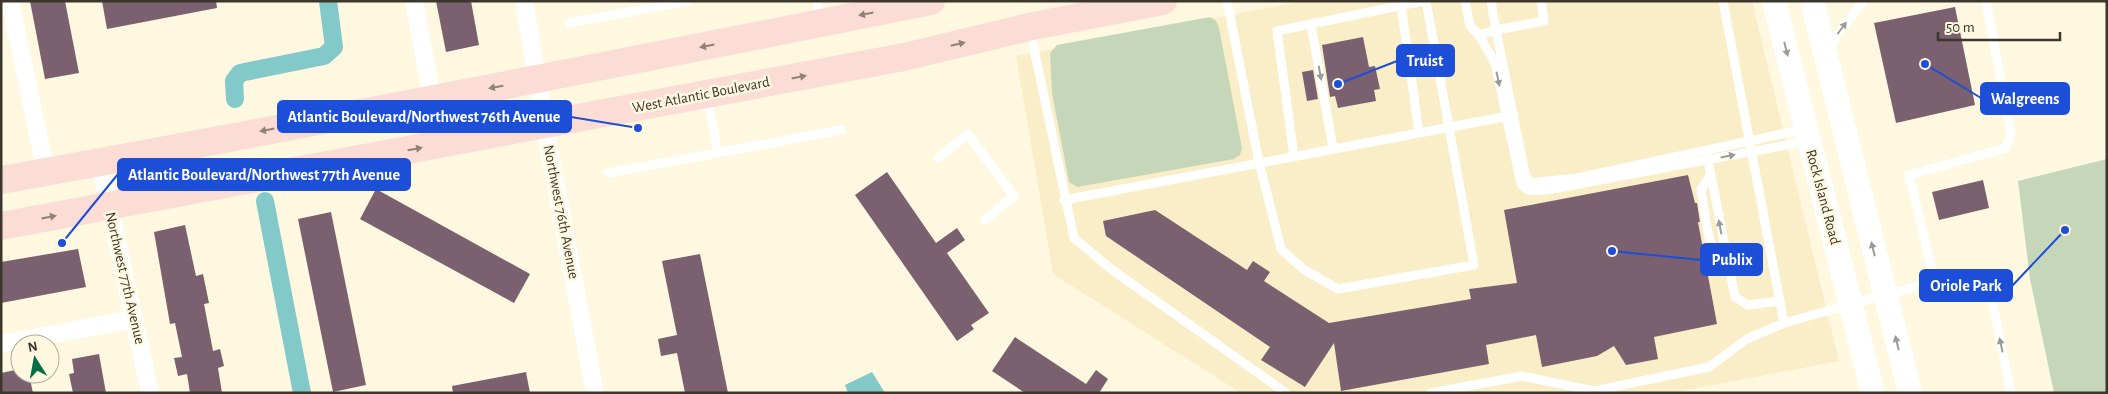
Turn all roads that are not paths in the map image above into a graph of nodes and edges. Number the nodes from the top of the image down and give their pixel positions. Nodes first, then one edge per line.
1 (10, 1) edge
2 (414, 1) edge
3 (524, 1) edge
4 (688, 1) edge
5 (931, 1) edge
6 (1163, 1) edge
7 (1227, 1) edge
8 (1424, 1) edge
9 (1465, 1) edge
10 (1491, 1) edge
11 (1541, 1) edge
12 (1723, 1) edge
13 (1774, 1) edge
14 (1812, 1) edge
15 (1864, 1) edge
16 (1986, 1) edge
17 (1401, 5) junction
18 (819, 12) edge
19 (569, 23) dead end
20 (1311, 25) junction
21 (1029, 27) dead end
22 (1496, 30) junction
23 (1479, 35) junction
24 (1825, 58) junction
25 (538, 80) junction
26 (707, 94) junction
27 (432, 98) junction
28 (1514, 115) junction
29 (545, 125) junction
30 (1449, 128) junction
31 (841, 130) dead end
32 (1419, 133) junction
33 (1807, 135) junction
34 (1333, 148) junction
35 (718, 153) junction
36 (1707, 155) dead end
37 (1294, 156) junction
38 (938, 158) dead end
39 (1259, 162) junction
40 (100, 163) junction
41 (46, 172) junction
42 (608, 173) dead end
43 (1710, 174) junction
44 (1, 180) edge
45 (1064, 200) junction
46 (108, 205) junction
47 (985, 220) dead end
48 (1, 226) edge
49 (1729, 268) junction
50 (1932, 282) junction
51 (1886, 296) junction
52 (1780, 301) dead end
53 (1852, 304) junction
54 (135, 319) junction
55 (1784, 323) junction
56 (1, 344) edge
57 (150, 393) edge
58 (595, 393) edge
59 (1286, 393) edge
60 (1431, 393) edge
61 (1873, 393) edge
62 (1910, 393) edge
63 (2011, 393) edge

1 - 41 street
2 - 27 street
3 - 25 street, Northwest 76th Avenue
4 - 19 lane
5 -> 18 main road
26 -> 6 main road, West Atlantic Boulevard
7 - 39 lane
8 - 17 lane
8 - 30 lane
9 - 23 lane
10 - 22 lane
11 - 22 lane
12 - 55 lane
13 -> 33 main road, Rock Island Road
14 - 24 main road
24 -> 15 lane
16 - 50 lane
17 - 20 lane
17 - 32 lane
18 -> 25 main road
20 -> 34 lane
20 - 37 lane
21 - 45 lane
22 - 23 lane
22 - 28 lane
23 -> 33 lane
51 -> 24 main road
25 -> 27 main road
25 - 29 street, Northwest 76th Avenue
26 - 29 main road, West Atlantic Boulevard
26 - 35 lane
27 -> 40 main road
28 - 30 lane
28 - 33 lane
46 -> 29 main road, West Atlantic Boulevard
29 - 58 street, Northwest 76th Avenue
30 - 32 lane
30 - 39 lane
31 - 35 lane
32 - 34 lane
33 - 53 main road, Rock Island Road
34 - 37 lane
35 - 42 lane
36 - 43 lane
37 - 39 lane
38 - 47 lane
39 - 45 lane
40 - 41 main road
40 - 46 street, Northwest 77th Avenue
41 - 44 main road
49 -> 43 lane
43 - 49 lane
45 - 59 lane
48 -> 46 main road, West Atlantic Boulevard
46 - 54 street, Northwest 77th Avenue
49 - 52 lane
50 - 51 lane
63 -> 50 lane
51 - 53 lane
62 -> 51 main road
53 - 55 lane
53 - 61 main road, Rock Island Road
54 - 56 street
54 - 57 street, Northwest 77th Avenue
55 - 60 lane

